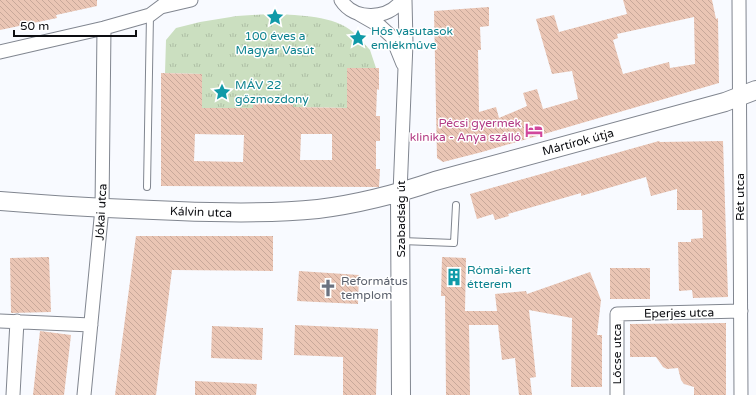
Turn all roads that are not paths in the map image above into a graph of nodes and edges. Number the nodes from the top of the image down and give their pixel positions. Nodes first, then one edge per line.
1 (191, 0) edge
2 (403, 0) edge
3 (739, 0) edge
4 (339, 1) edge
5 (165, 4) edge
6 (359, 14) junction
7 (150, 15) junction
8 (104, 28) junction
9 (0, 52) edge
10 (404, 67) junction
11 (756, 90) edge
12 (739, 97) junction
13 (147, 187) dead end
14 (400, 193) junction
15 (0, 201) edge
16 (456, 205) dead end
17 (102, 208) junction
18 (400, 241) junction
19 (741, 311) junction
20 (617, 314) joint
21 (0, 321) edge
22 (17, 321) junction
23 (91, 325) junction
24 (13, 395) edge
25 (84, 395) edge
26 (401, 395) edge
27 (618, 395) edge
28 (741, 395) edge

1 - 5 street
2 - 6 street
2 - 10 street, Szabadság út
3 - 12 street, Rét utca
4 - 6 street, Szabadság út
5 - 7 street
6 - 10 street, Szabadság út
7 - 8 street
7 - 13 lane
8 - 9 street
8 - 17 street, Jókai utca
10 - 14 street, Szabadság út
11 - 12 street, Mártírok útja
12 - 14 street, Mártírok útja
12 - 19 street, Rét utca
14 - 17 street, Kálvin utca
14 - 18 street, Szabadság út
15 - 17 street, Kálvin utca
16 - 18 lane
17 - 23 street, Jókai utca
18 - 26 street, Szabadság út
19 - 20 street, Eperjes utca
19 - 28 street, Rét utca
20 - 27 street, Lőcse utca
21 - 22 street
22 - 23 street
22 - 24 street
23 - 25 street, Jókai utca

